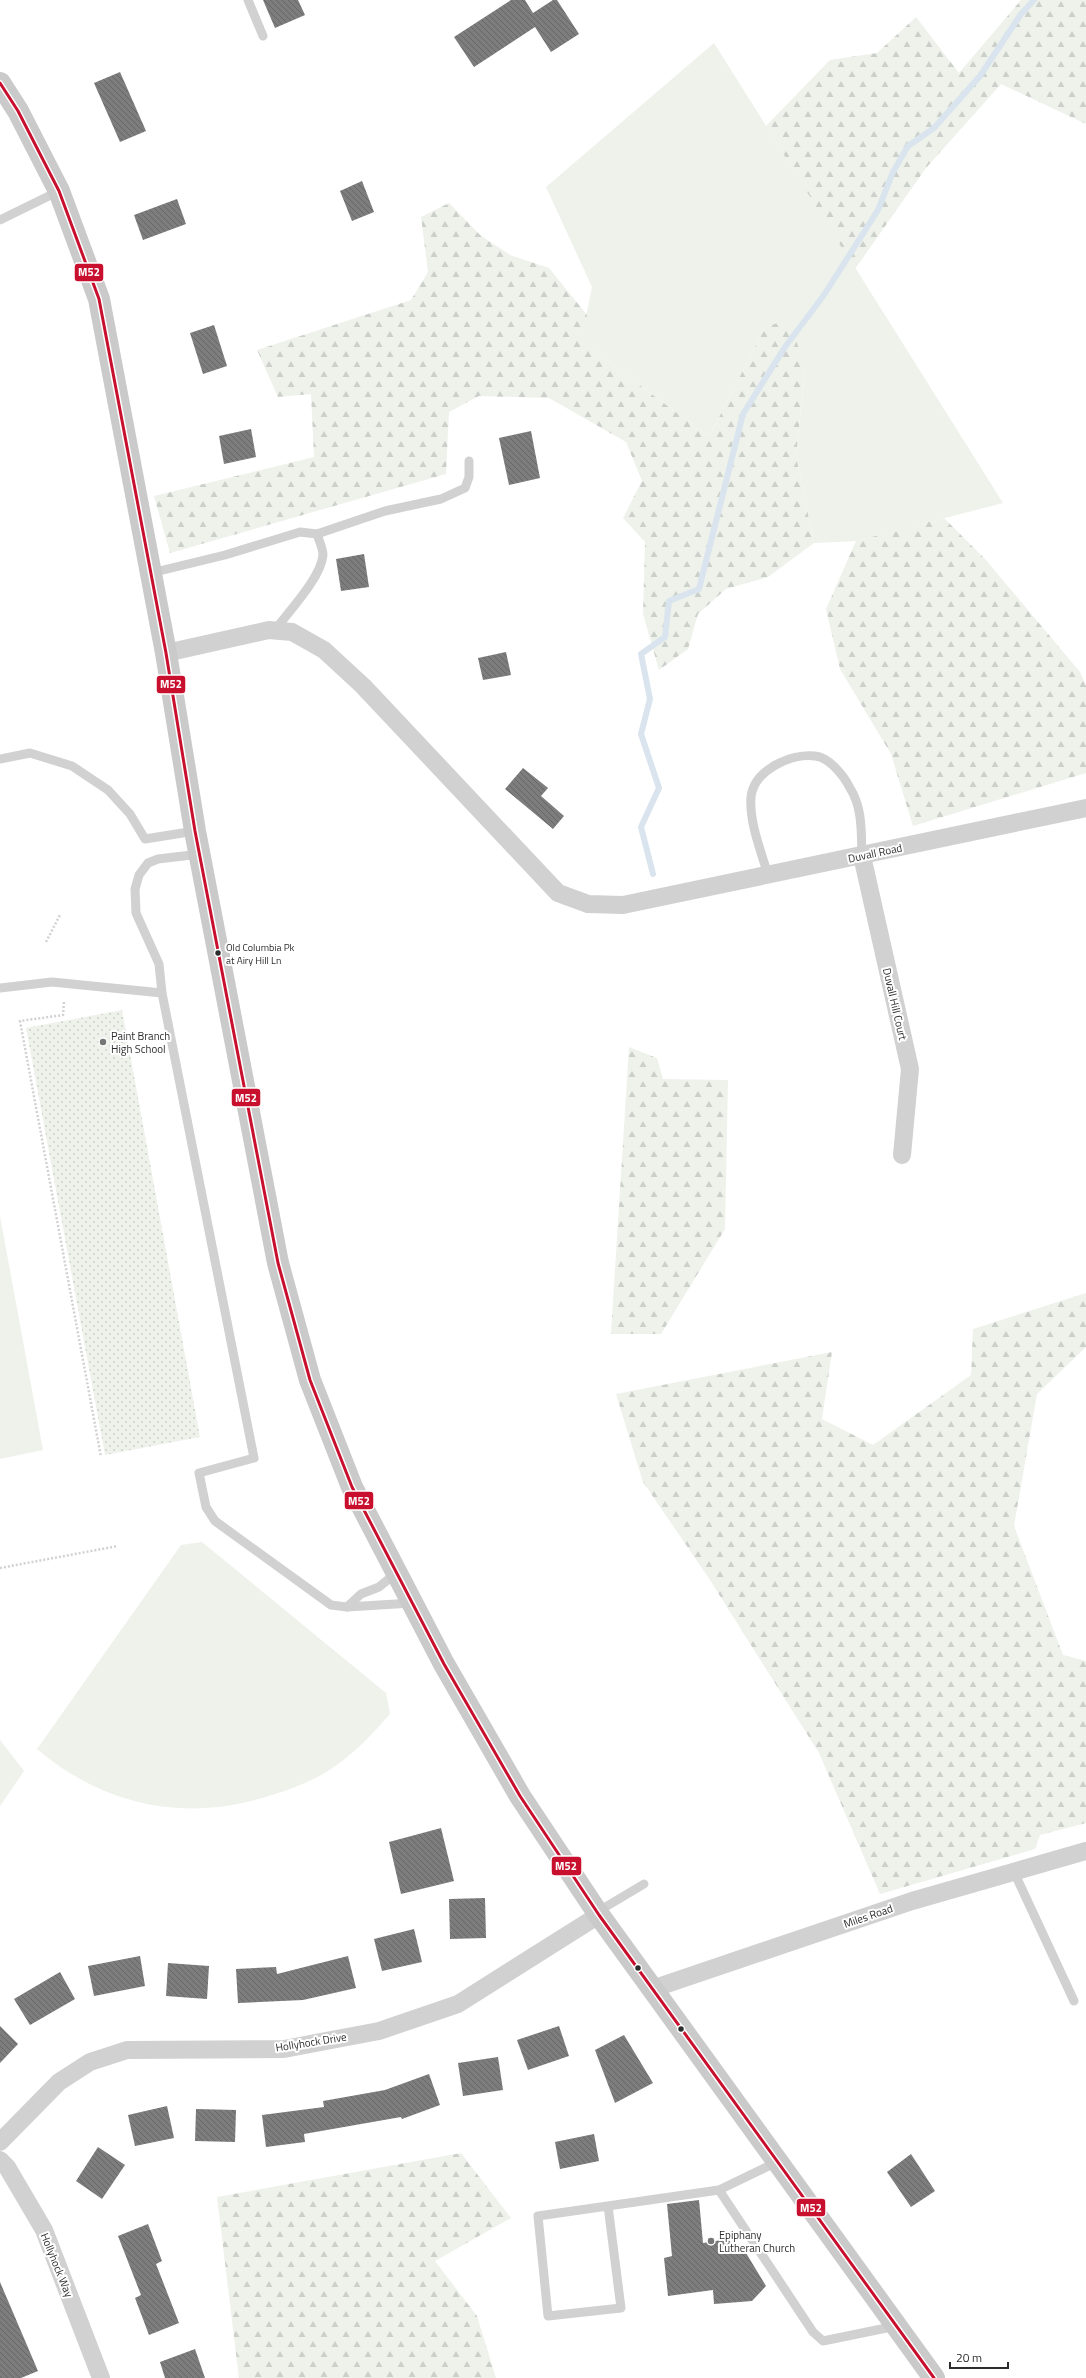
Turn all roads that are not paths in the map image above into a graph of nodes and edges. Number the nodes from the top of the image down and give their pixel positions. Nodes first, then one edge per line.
1 (248, 0) edge
2 (263, 36) dead end
3 (0, 83) edge
4 (59, 191) junction
5 (0, 220) edge
6 (469, 461) dead end
7 (317, 534) junction
8 (151, 573) junction
9 (275, 630) junction
10 (166, 653) junction
11 (0, 759) edge
12 (1086, 808) edge
13 (196, 831) junction
14 (200, 854) junction
15 (862, 856) junction
16 (768, 875) junction
17 (0, 988) edge
18 (162, 993) junction
19 (902, 1155) dead end
20 (396, 1573) junction
21 (412, 1603) junction
22 (346, 1607) junction
23 (1086, 1851) edge
24 (1014, 1872) junction
25 (644, 1884) dead end
26 (598, 1914) junction
27 (652, 1989) junction
28 (1074, 2001) dead end
29 (0, 2142) edge
30 (0, 2160) edge
31 (777, 2162) junction
32 (719, 2190) junction
33 (608, 2206) junction
34 (896, 2326) junction
35 (101, 2378) edge
36 (934, 2378) edge

1 - 2 lane
3 - 4 main road
4 - 5 lane
4 - 8 main road
6 - 7 lane
7 - 8 lane
7 - 9 lane
8 - 10 main road
9 - 10 street, Duvall Road
9 - 16 street, Duvall Road
10 - 13 main road
11 - 13 lane
12 - 15 street, Duvall Road
13 - 14 main road
14 - 18 lane
14 - 20 main road
15 - 16 street, Duvall Road
15 - 16 lane
15 - 19 street, Duvall Hill Court
17 - 18 lane
18 - 22 lane
20 - 21 main road
20 - 22 lane
21 - 22 lane
21 - 26 main road
23 - 24 street, Miles Road
24 - 27 street, Miles Road
24 - 28 lane
25 - 26 lane
26 - 27 main road
26 - 29 street, Hollyhock Drive
27 - 31 main road
30 - 35 street, Hollyhock Way
31 - 32 lane
31 - 34 main road
32 - 33 lane
32 - 34 lane
33 - 33 lane
34 - 36 main road

